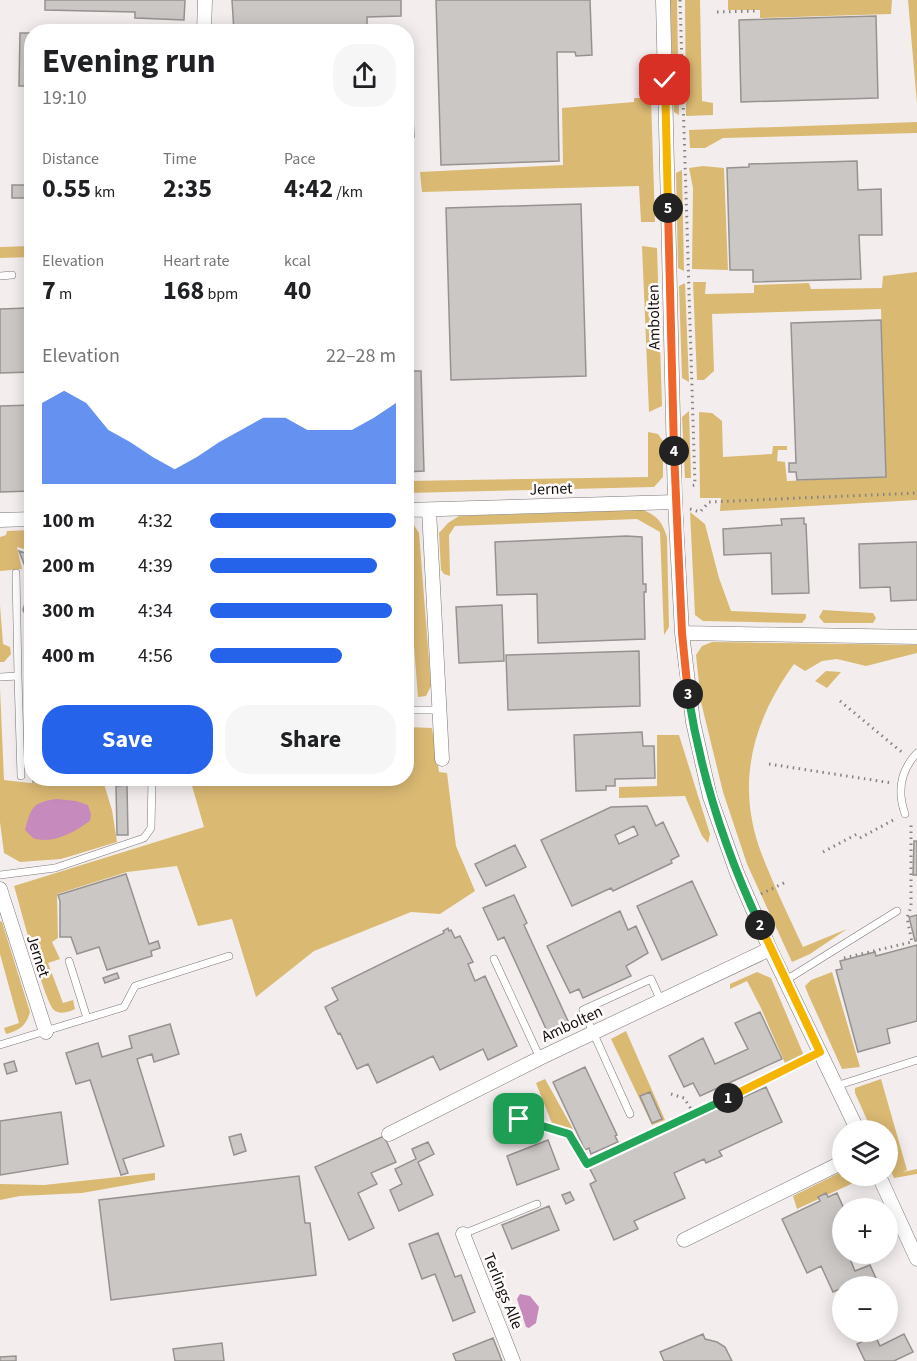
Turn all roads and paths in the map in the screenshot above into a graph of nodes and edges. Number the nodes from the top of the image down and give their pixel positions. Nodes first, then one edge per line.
1 (205, 0) edge
2 (663, 0) edge
3 (680, 0) edge
4 (756, 11) dead end
5 (717, 12) dead end
6 (204, 24) edge
7 (12, 275) dead end
8 (0, 276) edge
9 (917, 494) edge
10 (675, 495) junction
11 (414, 510) edge
12 (429, 510) junction
13 (24, 519) edge
14 (0, 520) edge
15 (16, 573) dead end
16 (682, 633) junction
17 (917, 637) edge
18 (0, 676) edge
19 (18, 676) junction
20 (840, 701) dead end
21 (414, 710) edge
22 (440, 710) junction
23 (917, 753) edge
24 (442, 759) dead end
25 (911, 759) junction
26 (769, 764) dead end
27 (21, 776) dead end
28 (900, 784) junction
29 (152, 786) edge
30 (905, 814) joint
31 (823, 852) dead end
32 (0, 875) edge
33 (786, 882) dead end
34 (0, 890) edge
35 (748, 900) junction
36 (897, 911) dead end
37 (770, 948) junction
38 (229, 956) dead end
39 (494, 959) dead end
40 (69, 961) dead end
41 (786, 980) junction
42 (661, 1000) junction
43 (83, 1020) junction
44 (46, 1032) junction
45 (594, 1032) junction
46 (0, 1045) edge
47 (820, 1052) junction
48 (540, 1058) junction
49 (917, 1060) edge
50 (836, 1086) junction
51 (671, 1094) dead end
52 (630, 1114) dead end
53 (695, 1115) junction
54 (519, 1119) dead end
55 (853, 1120) edge
56 (389, 1134) dead end
57 (832, 1167) edge
58 (884, 1186) edge
59 (537, 1204) dead end
60 (463, 1234) joint
61 (684, 1240) dead end
62 (917, 1259) edge
63 (513, 1361) edge

1 - 6 street
2 - 10 street, Ambolten
3 - 10 path
4 - 5 path
7 - 8 lane
9 - 10 path
10 - 12 street, Jernet
10 - 16 street, Ambolten
11 - 12 street, Jernet
12 - 22 street
13 - 14 street
15 - 19 lane
16 - 17 street
16 - 35 street, Ambolten
18 - 19 lane
19 - 27 lane
20 - 25 path
21 - 22 lane
22 - 24 street
23 - 25 lane
25 - 28 lane
26 - 28 path
28 - 30 lane
29 - 32 lane
30 - 31 path
33 - 35 path
34 - 44 street, Jernet
35 - 37 street, Ambolten
36 - 41 lane
37 - 41 street, Ambolten
37 - 42 street, Ambolten
38 - 43 lane
39 - 48 lane
40 - 43 lane
41 - 47 street, Ambolten
42 - 45 street, Ambolten
42 - 45 lane
43 - 44 lane
44 - 46 lane
45 - 48 street, Ambolten
45 - 52 lane
47 - 50 street, Ambolten
47 - 53 path
48 - 56 street, Ambolten
49 - 50 lane
50 - 55 street, Ambolten
51 - 53 path
53 - 54 path
57 - 61 street
58 - 62 street
59 - 60 lane
60 - 63 street, Terlings Alle

